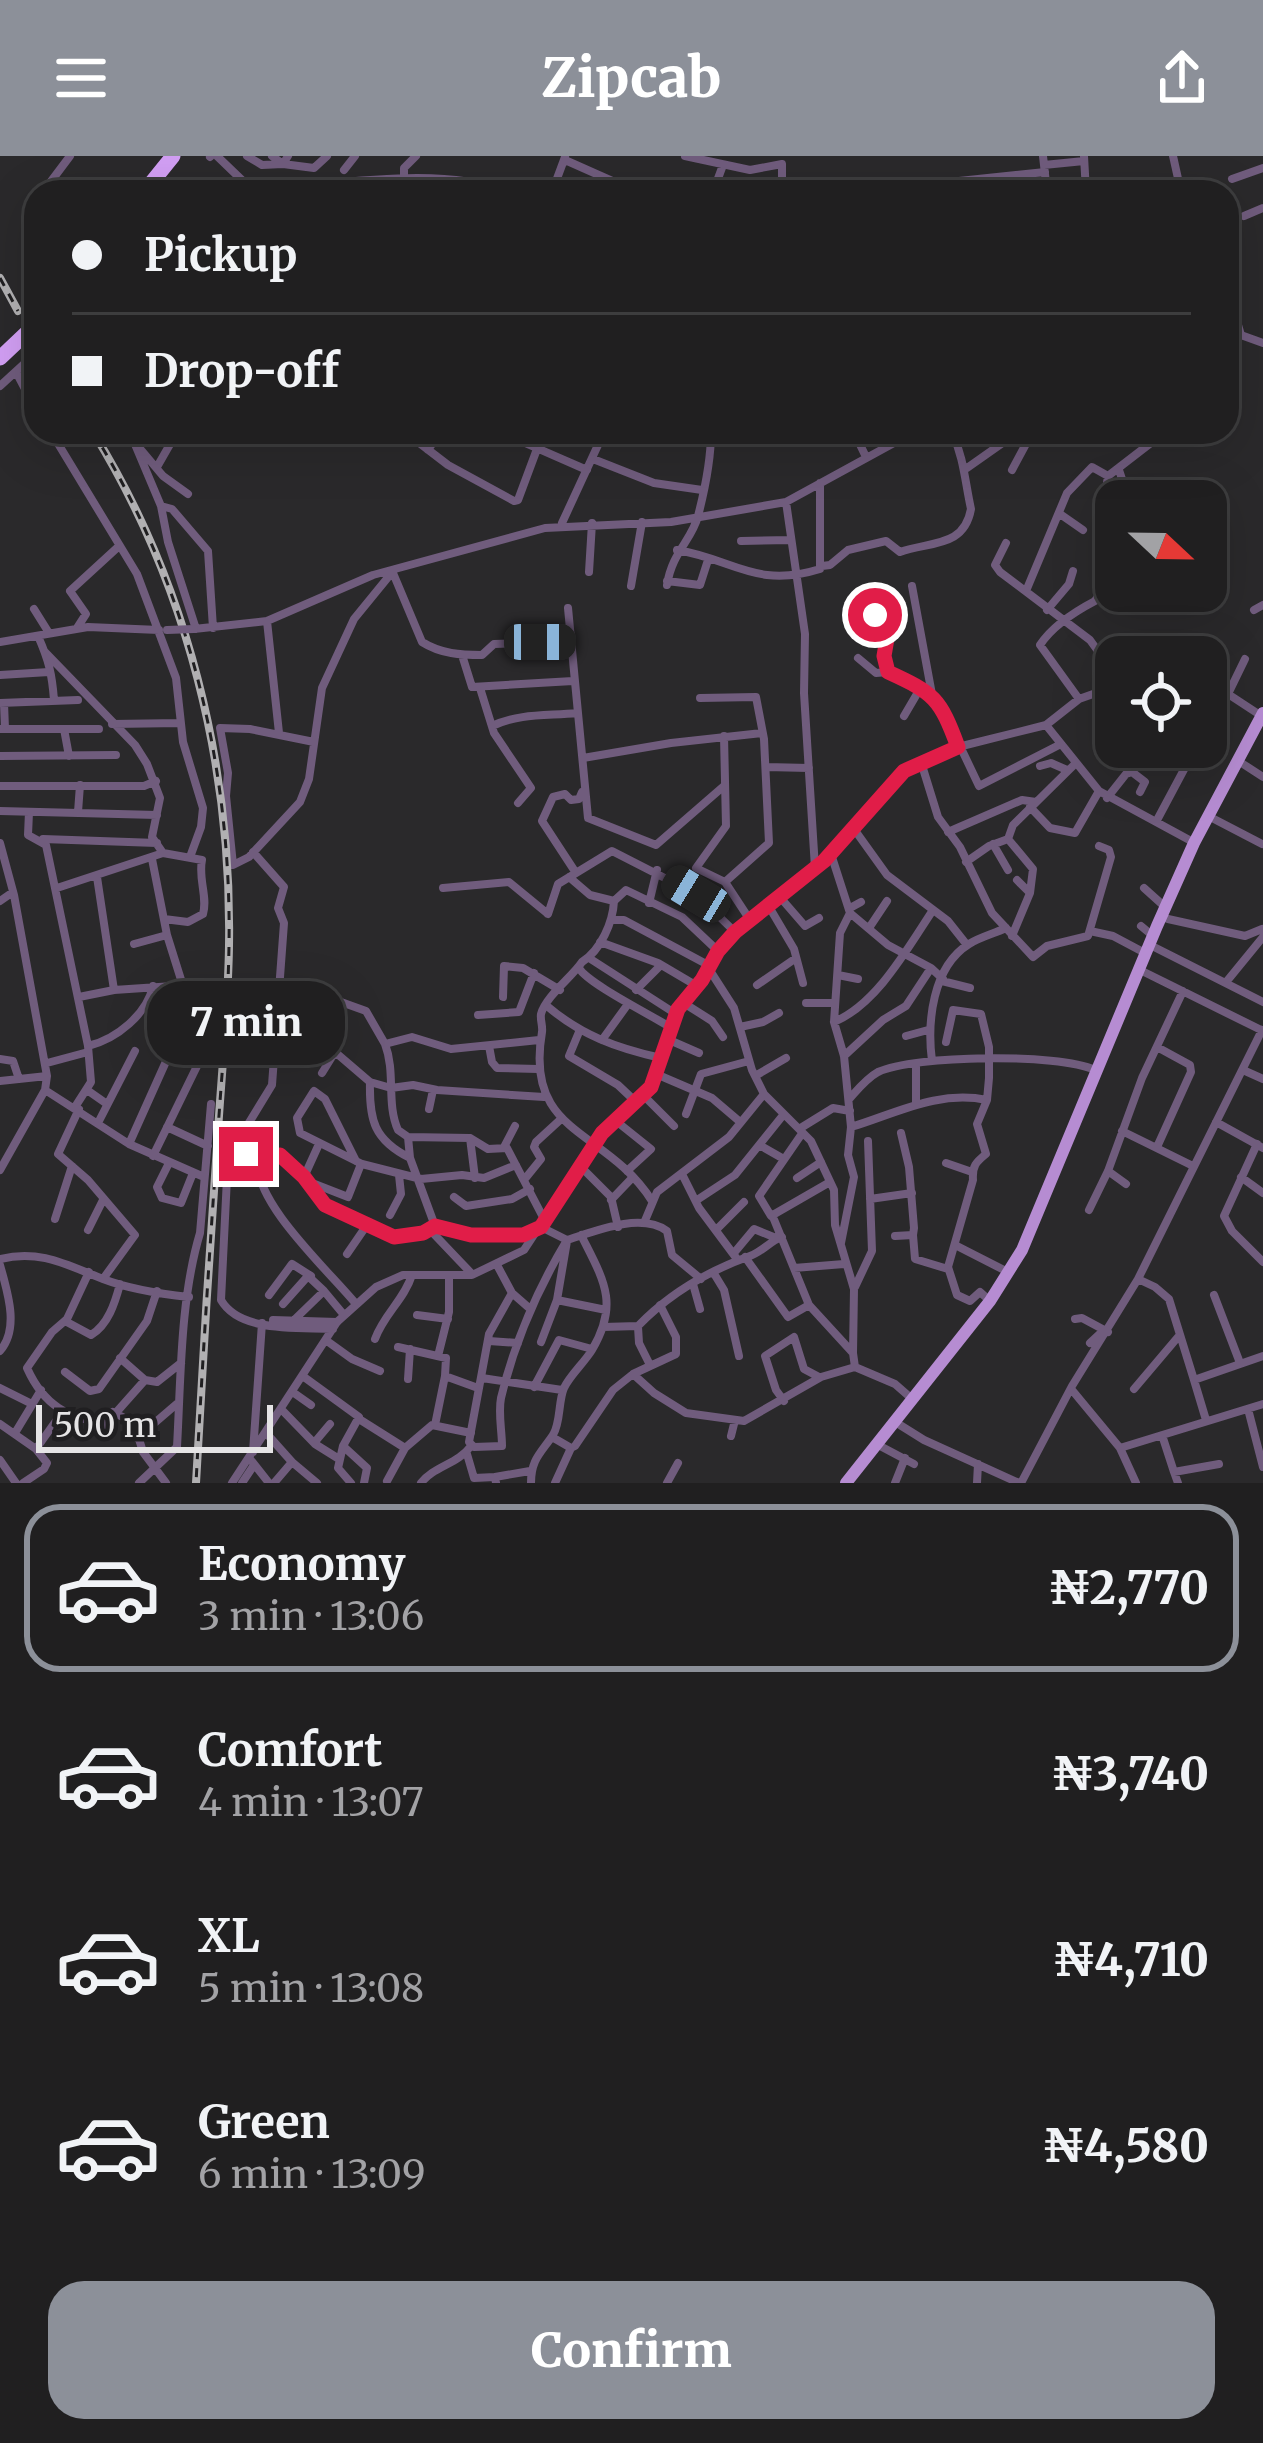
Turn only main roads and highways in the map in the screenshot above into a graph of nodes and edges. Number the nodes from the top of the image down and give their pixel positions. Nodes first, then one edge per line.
1 (175, 156) edge
2 (156, 180) edge
3 (24, 337) edge
4 (0, 360) edge
5 (1262, 714) edge
6 (1263, 725) edge
7 (1258, 744) edge
8 (1167, 913) junction
9 (1141, 970) junction
10 (996, 1297) junction
11 (849, 1483) edge

1 - 2 highway
3 - 4 highway
5 - 8 main road
6 - 7 main road
7 - 8 main road
8 - 9 main road
9 - 10 main road
9 - 10 main road
10 - 11 main road
10 - 11 main road

